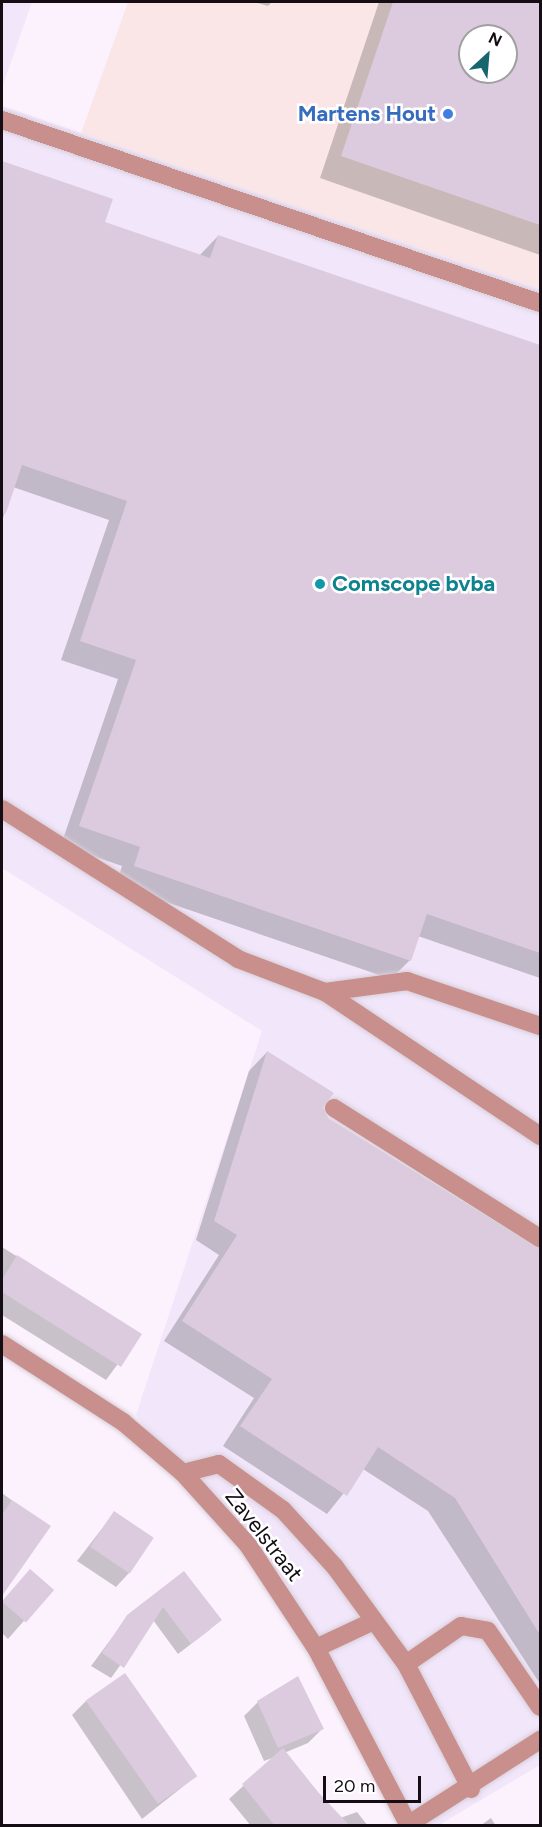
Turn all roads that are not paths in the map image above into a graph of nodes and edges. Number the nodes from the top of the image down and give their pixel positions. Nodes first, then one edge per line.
1 (2, 120) edge
2 (540, 303) edge
3 (2, 809) edge
4 (325, 992) junction
5 (540, 1026) edge
6 (334, 1108) dead end
7 (540, 1136) edge
8 (540, 1238) edge
9 (2, 1344) edge
10 (183, 1473) junction
11 (374, 1621) junction
12 (316, 1648) junction
13 (406, 1664) junction
14 (540, 1707) edge
15 (540, 1740) edge
16 (471, 1789) junction
17 (409, 1825) edge

1 - 2 street
3 - 4 street
4 - 5 street
4 - 7 street
6 - 8 street
9 - 10 street, Zavelstraat
10 - 11 street
10 - 12 street, Zavelstraat
11 - 12 street
11 - 13 street
12 - 17 street, Zavelstraat
13 - 14 street
13 - 16 street
15 - 16 street
16 - 17 street

